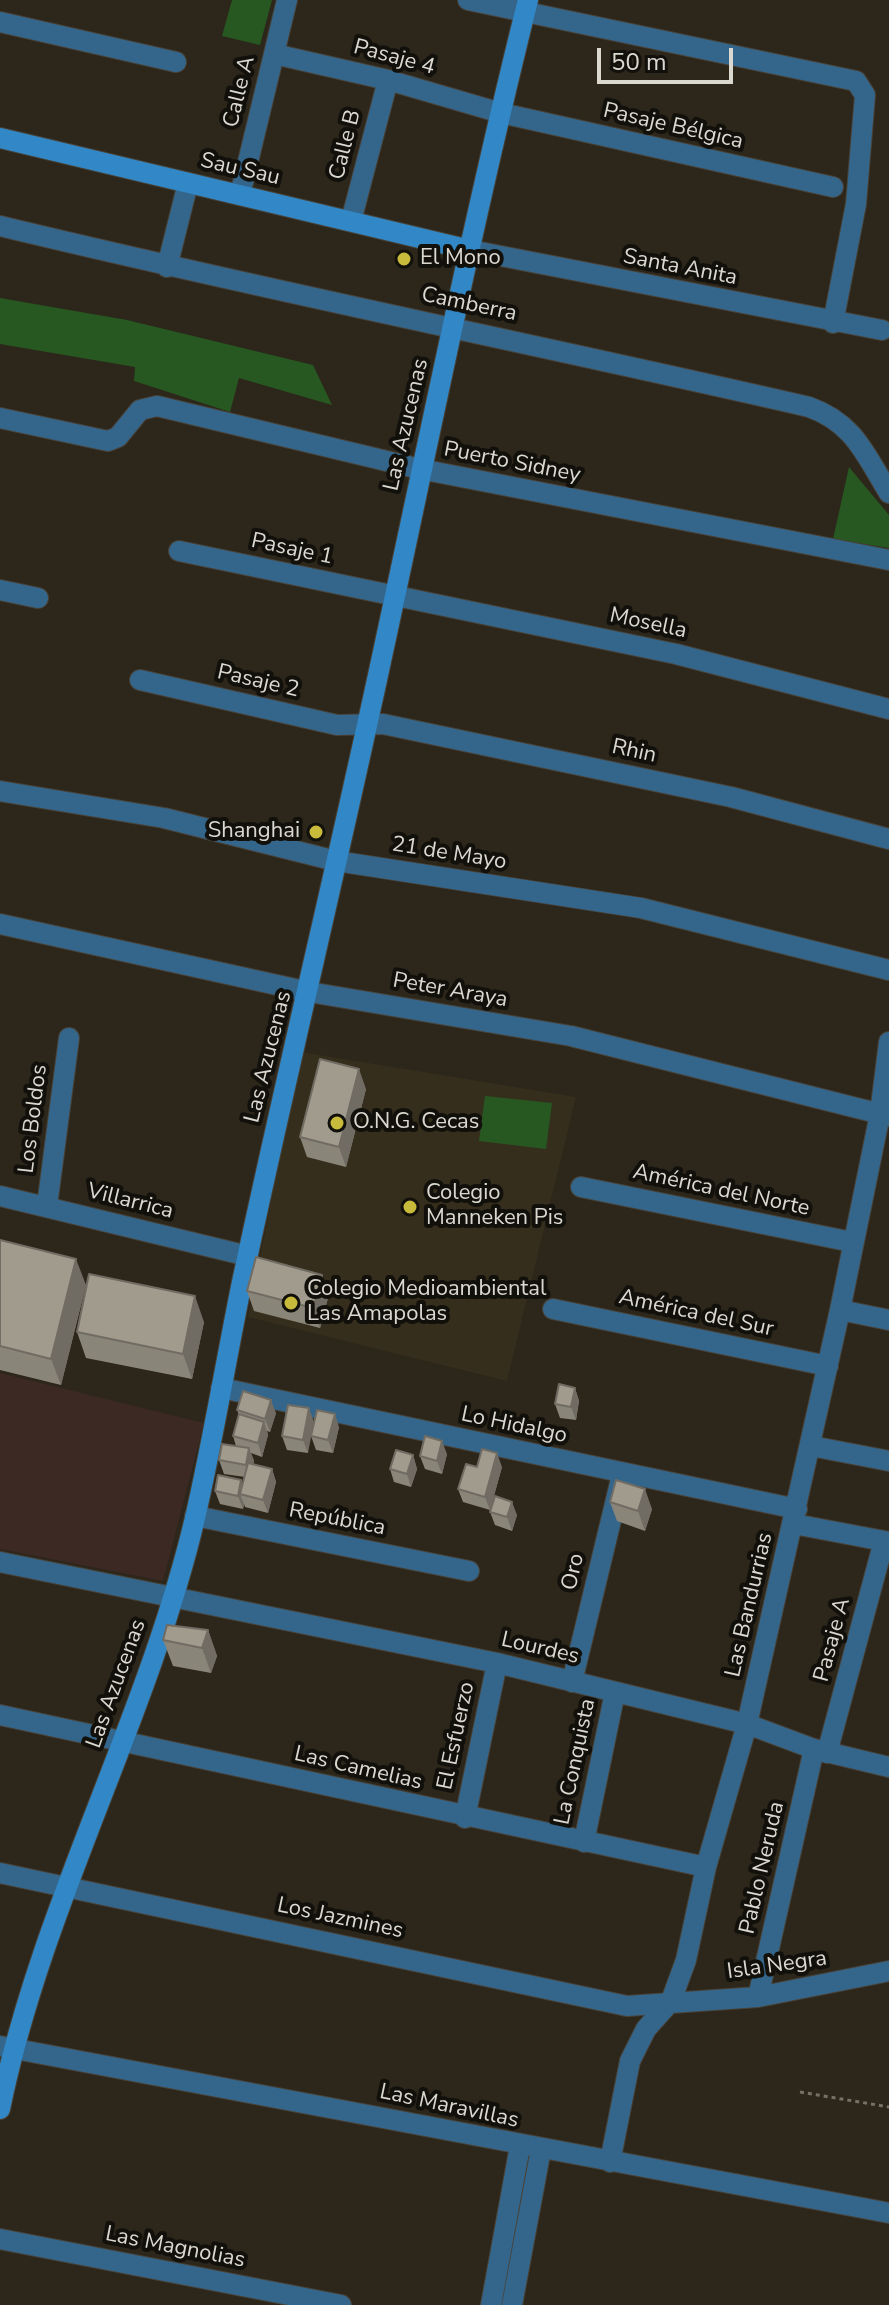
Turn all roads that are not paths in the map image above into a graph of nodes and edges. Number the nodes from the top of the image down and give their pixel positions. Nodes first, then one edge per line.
1 (287, 0) edge
2 (468, 0) edge
3 (526, 6) edge
4 (0, 22) edge
5 (274, 54) junction
6 (176, 62) dead end
7 (388, 80) junction
8 (501, 113) junction
9 (0, 138) edge
10 (188, 183) junction
11 (833, 187) dead end
12 (240, 195) junction
13 (351, 221) junction
14 (0, 226) edge
15 (470, 250) junction
16 (167, 267) junction
17 (833, 323) junction
18 (453, 326) junction
19 (882, 330) dead end
20 (0, 418) edge
21 (420, 469) junction
22 (889, 493) edge
23 (179, 551) dead end
24 (889, 560) edge
25 (0, 590) edge
26 (394, 596) junction
27 (38, 598) dead end
28 (140, 680) dead end
29 (889, 709) edge
30 (366, 723) junction
31 (0, 791) edge
32 (889, 839) edge
33 (336, 861) junction
34 (0, 924) edge
35 (889, 970) edge
36 (309, 992) junction
37 (69, 1038) dead end
38 (889, 1042) edge
39 (884, 1115) edge
40 (581, 1187) dead end
41 (0, 1196) edge
42 (47, 1206) junction
43 (852, 1242) junction
44 (248, 1256) junction
45 (553, 1309) dead end
46 (840, 1310) junction
47 (889, 1320) edge
48 (828, 1366) junction
49 (221, 1388) junction
50 (811, 1446) junction
51 (889, 1461) edge
52 (622, 1474) junction
53 (195, 1516) junction
54 (796, 1516) junction
55 (886, 1541) edge
56 (0, 1562) edge
57 (469, 1571) dead end
58 (174, 1598) junction
59 (497, 1663) junction
60 (572, 1682) junction
61 (615, 1692) junction
62 (0, 1715) edge
63 (747, 1724) junction
64 (122, 1742) junction
65 (821, 1751) junction
66 (889, 1767) edge
67 (465, 1818) junction
68 (584, 1842) junction
69 (706, 1867) junction
70 (0, 1873) edge
71 (64, 1887) junction
72 (889, 1971) edge
73 (758, 1997) junction
74 (671, 2001) junction
75 (6, 2047) edge
76 (0, 2109) edge
77 (520, 2146) junction
78 (541, 2149) junction
79 (610, 2162) junction
80 (889, 2213) edge
81 (0, 2239) edge
82 (341, 2305) edge
83 (491, 2305) edge
84 (512, 2305) edge

1 - 5 street, Calle A
2 - 3 street
3 - 8 street, Las Azucenas
3 - 17 street
4 - 6 street
5 - 7 street, Pasaje 4
5 - 12 street, Calle A
7 - 8 street, Pasaje 4
7 - 13 street, Calle B
8 - 11 street, Pasaje Bélgica
8 - 15 street, Las Azucenas
9 - 10 street, Sau Sau
10 - 12 street, Sau Sau
10 - 16 street
12 - 13 street, Sau Sau
13 - 15 street, Sau Sau
14 - 16 street, Camberra
15 - 17 street, Santa Anita
15 - 18 street, Las Azucenas
16 - 18 street, Camberra
17 - 19 street, Santa Anita
18 - 21 street, Las Azucenas
18 - 22 street, Camberra
20 - 21 street, Puerto Sidney
21 - 24 street, Puerto Sidney
21 - 26 street, Las Azucenas
23 - 26 street, Pasaje 1
25 - 27 street
26 - 29 street, Mosella
26 - 30 street, Las Azucenas
28 - 30 street, Pasaje 2
30 - 32 street, Rhin
30 - 33 street, Las Azucenas
31 - 33 street, 21 de Mayo
33 - 35 street, 21 de Mayo
33 - 36 street, Las Azucenas
34 - 36 street, Peter Araya
36 - 39 street, Peter Araya
36 - 44 street, Las Azucenas
37 - 42 street, Los Boldos
38 - 39 street, Las Bandurrias
39 - 43 street, Las Bandurrias
40 - 43 street, América del Norte
41 - 42 street, Villarrica
42 - 44 street, Villarrica
43 - 46 street, Las Bandurrias
44 - 49 street, Las Azucenas
45 - 48 street, América del Sur
46 - 47 street
46 - 48 street, Las Bandurrias
48 - 50 street, Las Bandurrias
49 - 52 street, Lo Hidalgo
49 - 53 street, Las Azucenas
50 - 51 street
50 - 54 street, Las Bandurrias
52 - 54 street, Lo Hidalgo
52 - 60 street, Oro
53 - 57 street, República
53 - 58 street, Las Azucenas
54 - 55 street, Lo Hidalgo
54 - 63 street, Las Bandurrias
55 - 65 street, Pasaje A
56 - 58 street, Lourdes
58 - 59 street, Lourdes
58 - 64 street, Las Azucenas
59 - 60 street, Lourdes
59 - 67 street, El Esfuerzo
60 - 61 street, Lourdes
61 - 63 street, Lourdes
61 - 68 street, La Conquista
62 - 64 street, Las Camelias
63 - 65 street, Lourdes
63 - 69 street, Las Bandurrias
64 - 67 street, Las Camelias
64 - 71 street, Las Azucenas
65 - 66 street, Lourdes
65 - 73 street, Pablo Neruda
67 - 68 street, Las Camelias
68 - 69 street, Las Camelias
69 - 74 street, Las Bandurrias
70 - 71 street, Los Jazmines
71 - 74 street, Los Jazmines
71 - 75 street, Las Azucenas
72 - 73 street, Isla Negra
73 - 74 street, Isla Negra
74 - 79 street, Las Bandurrias
75 - 76 street, Las Azucenas
75 - 77 street, Las Maravillas
77 - 78 street, Las Maravillas
77 - 83 street
78 - 79 street, Las Maravillas
78 - 84 street
79 - 80 street, Las Maravillas
81 - 82 street, Las Magnolias

